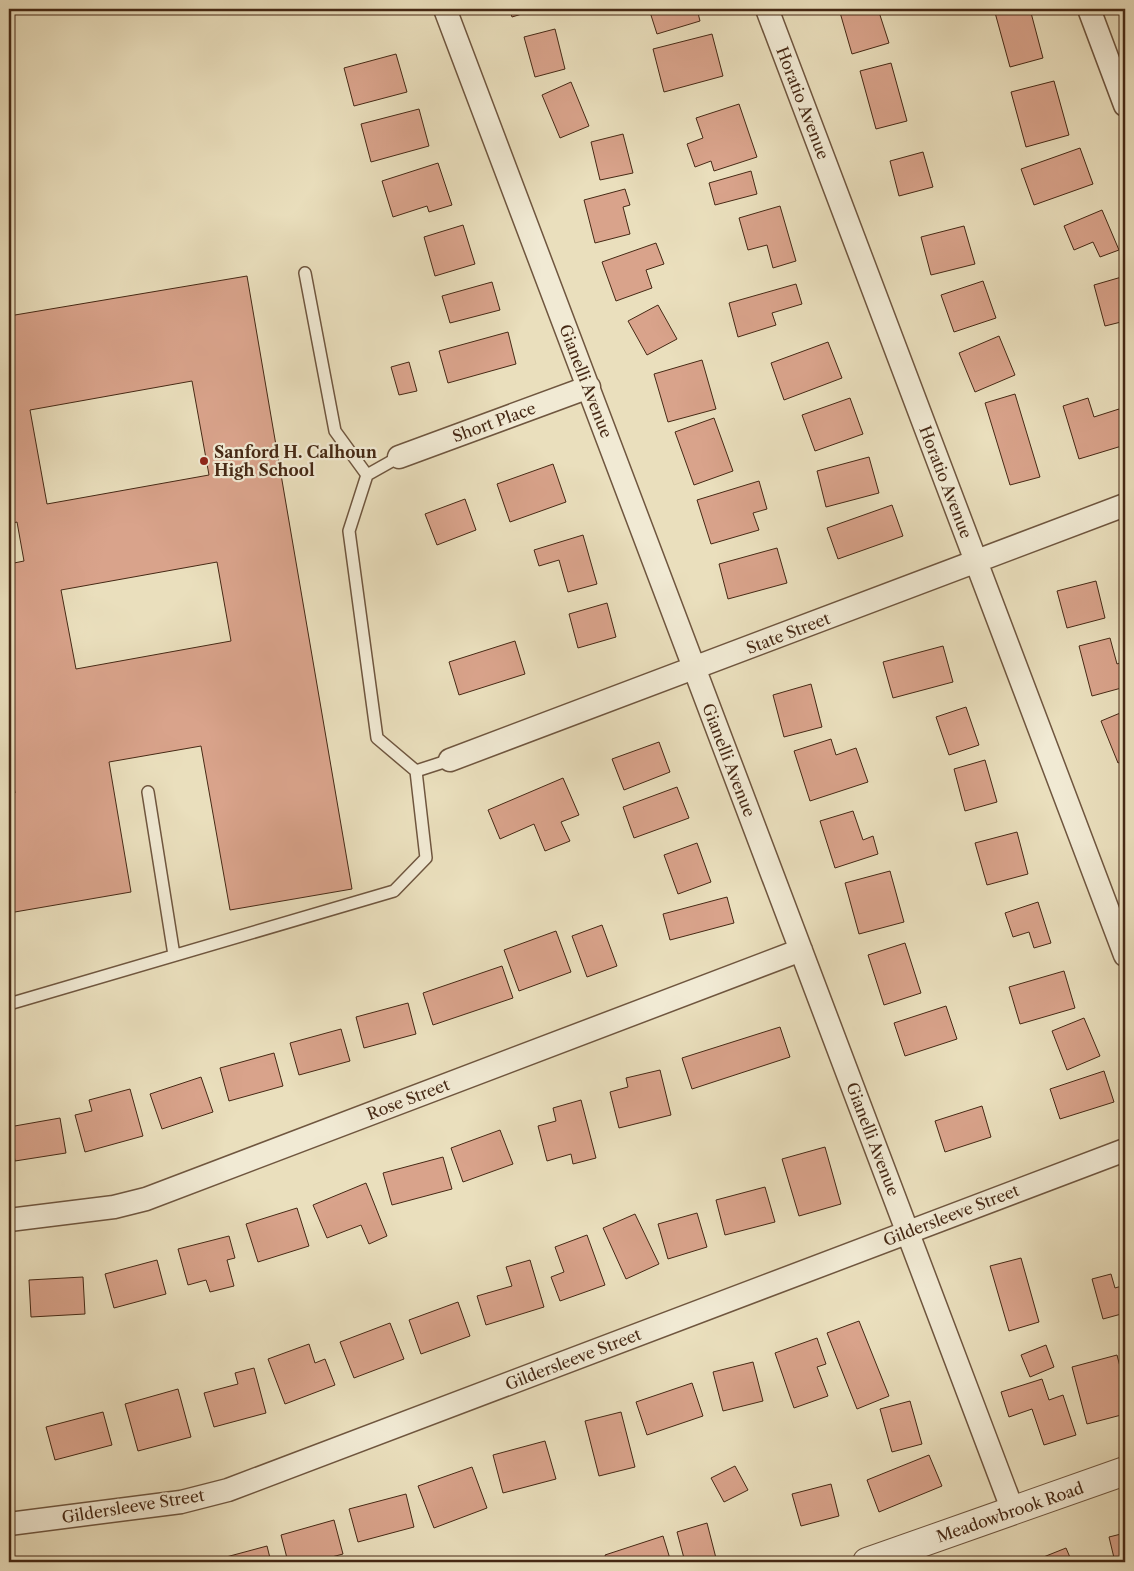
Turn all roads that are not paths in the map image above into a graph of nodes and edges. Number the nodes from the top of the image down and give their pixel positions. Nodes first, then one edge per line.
1 (445, 9) edge
2 (767, 9) edge
3 (1089, 9) edge
4 (1125, 105) edge
5 (305, 272) dead end
6 (588, 387) junction
7 (400, 457) joint
8 (367, 475) junction
9 (1125, 505) edge
10 (976, 562) junction
11 (695, 668) junction
12 (450, 760) joint
13 (416, 771) junction
14 (148, 792) dead end
15 (801, 950) junction
16 (174, 955) junction
17 (1125, 956) edge
18 (9, 1004) edge
19 (1125, 1150) edge
20 (9, 1220) edge
21 (908, 1232) junction
22 (1125, 1471) edge
23 (1013, 1511) junction
24 (9, 1524) edge
25 (867, 1562) edge

1 - 6 street, Gianelli Avenue
2 - 10 street, Horatio Avenue
3 - 4 street
5 - 8 lane
6 - 7 street, Short Place
6 - 11 street, Gianelli Avenue
7 - 8 lane
8 - 13 lane
9 - 10 street, State Street
10 - 11 street, State Street
10 - 17 street, Horatio Avenue
11 - 12 street, State Street
11 - 15 street, Gianelli Avenue
12 - 13 lane
13 - 16 lane
14 - 16 lane
15 - 20 street, Rose Street
15 - 21 street, Gianelli Avenue
16 - 18 lane
19 - 21 street, Gildersleeve Street
21 - 23 street, Gianelli Avenue
21 - 24 street, Gildersleeve Street
22 - 23 street, Meadowbrook Road
23 - 25 street, Meadowbrook Road

